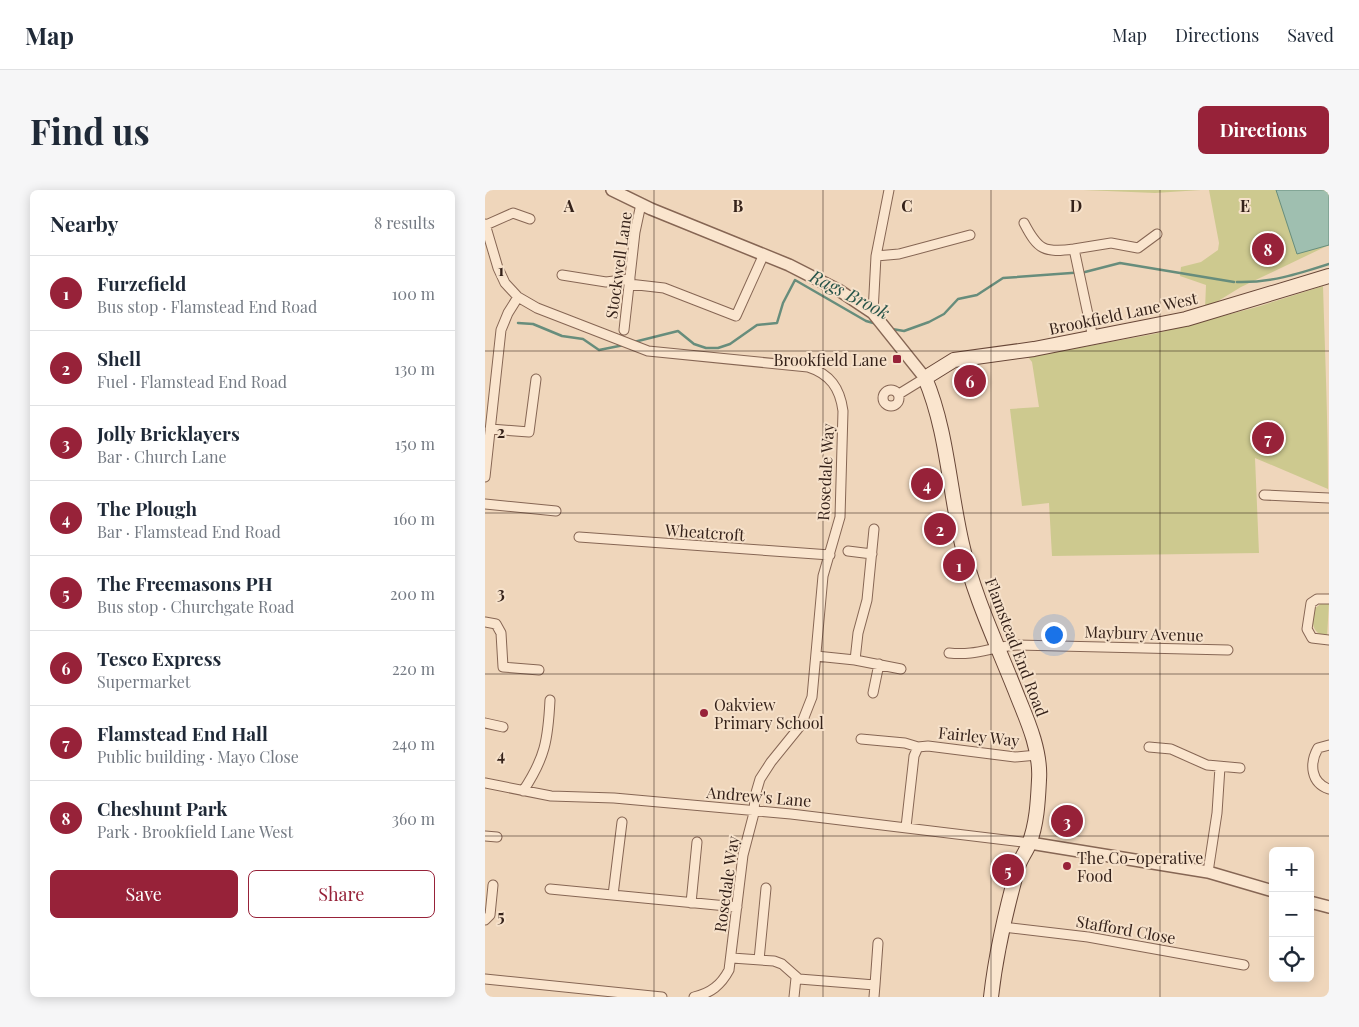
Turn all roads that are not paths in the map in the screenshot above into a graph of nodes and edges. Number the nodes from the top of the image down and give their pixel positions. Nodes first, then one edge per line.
1 (612, 190) edge
2 (889, 190) edge
3 (641, 204) junction
4 (530, 220) dead end
5 (1024, 223) dead end
6 (485, 225) edge
7 (1157, 234) dead end
8 (970, 236) dead end
9 (1074, 249) junction
10 (764, 254) junction
11 (876, 256) junction
12 (562, 275) dead end
13 (1329, 276) edge
14 (629, 281) junction
15 (518, 297) junction
16 (876, 316) junction
17 (624, 330) dead end
18 (1093, 338) junction
19 (925, 378) junction
20 (536, 379) dead end
21 (899, 394) dead end
22 (489, 413) edge
23 (490, 428) junction
24 (485, 477) edge
25 (1265, 495) dead end
26 (1329, 498) edge
27 (485, 504) edge
28 (556, 511) dead end
29 (874, 529) dead end
30 (579, 537) dead end
31 (848, 552) dead end
32 (872, 554) junction
33 (829, 555) junction
34 (1329, 599) edge
35 (485, 622) edge
36 (1329, 640) edge
37 (998, 646) junction
38 (1228, 650) dead end
39 (949, 652) dead end
40 (816, 656) junction
41 (855, 660) junction
42 (879, 664) junction
43 (901, 669) dead end
44 (539, 670) dead end
45 (873, 693) dead end
46 (550, 700) dead end
47 (485, 723) edge
48 (503, 727) dead end
49 (861, 738) dead end
50 (1329, 745) edge
51 (918, 747) junction
52 (1149, 747) dead end
53 (1037, 755) junction
54 (1220, 767) junction
55 (1240, 768) dead end
56 (485, 783) edge
57 (1329, 789) edge
58 (523, 791) junction
59 (754, 812) junction
60 (622, 822) dead end
61 (906, 827) junction
62 (485, 836) edge
63 (497, 837) dead end
64 (697, 842) dead end
65 (1030, 843) junction
66 (1208, 872) junction
67 (493, 884) dead end
68 (766, 888) dead end
69 (550, 889) dead end
70 (1269, 890) edge
71 (613, 895) junction
72 (691, 903) junction
73 (1314, 903) edge
74 (737, 907) junction
75 (1329, 907) edge
76 (485, 920) edge
77 (1003, 927) junction
78 (878, 943) dead end
79 (732, 958) junction
80 (759, 960) junction
81 (1244, 965) dead end
82 (796, 978) junction
83 (485, 979) edge
84 (875, 985) junction
85 (603, 994) edge
86 (662, 997) edge
87 (694, 997) edge
88 (793, 997) edge
89 (874, 997) edge
90 (991, 997) edge

1 - 3 street
2 - 11 street
3 - 10 street
3 - 14 street, Stockwell Lane
4 - 6 street
5 - 9 street
6 - 15 street, Rosedale Way
7 - 9 street
8 - 11 street
9 - 18 street
10 - 14 street
10 - 16 street
11 - 16 street
12 - 14 street
13 - 18 main road, Brookfield Lane West
14 - 17 street, Stockwell Lane
15 - 22 street
15 - 33 street, Rosedale Way
16 - 19 street
18 - 19 main road, Brookfield Lane West
19 - 21 street
19 - 37 main road, Flamstead End Road
20 - 23 street
22 - 23 street
23 - 24 street
25 - 26 street
27 - 28 street
29 - 32 street
30 - 33 street, Wheatcroft
31 - 32 street
32 - 41 street
33 - 40 street, Rosedale Way
34 - 36 street
35 - 44 street
37 - 38 street, Maybury Avenue
37 - 39 street, Maybury Avenue
37 - 53 main road, Flamstead End Road
40 - 41 street
40 - 59 street, Rosedale Way
41 - 42 street
42 - 43 street
42 - 45 street
46 - 58 street
47 - 48 street
49 - 51 street, Fairley Way
50 - 57 street
51 - 53 street, Fairley Way
51 - 61 street, Fairley Way
52 - 54 street
53 - 65 main road, Flamstead End Road
54 - 55 street
54 - 66 street
56 - 58 street, Andrew's Lane
58 - 59 street, Andrew's Lane
59 - 61 street, Andrew's Lane
59 - 74 street, Rosedale Way
60 - 71 street
61 - 65 street, Andrew's Lane
62 - 63 street
64 - 72 street
65 - 66 street
65 - 77 main road, Flamstead End Road
66 - 70 street
67 - 76 street
68 - 80 street
69 - 71 street
71 - 72 street
72 - 74 street
73 - 75 street
74 - 79 street, Rosedale Way
77 - 81 street, Stafford Close
77 - 90 main road, Flamstead End Road
78 - 84 street
79 - 80 street
79 - 87 street, Rosedale Way
80 - 82 street
82 - 84 street
82 - 88 street
83 - 85 street
84 - 89 street
85 - 86 street

